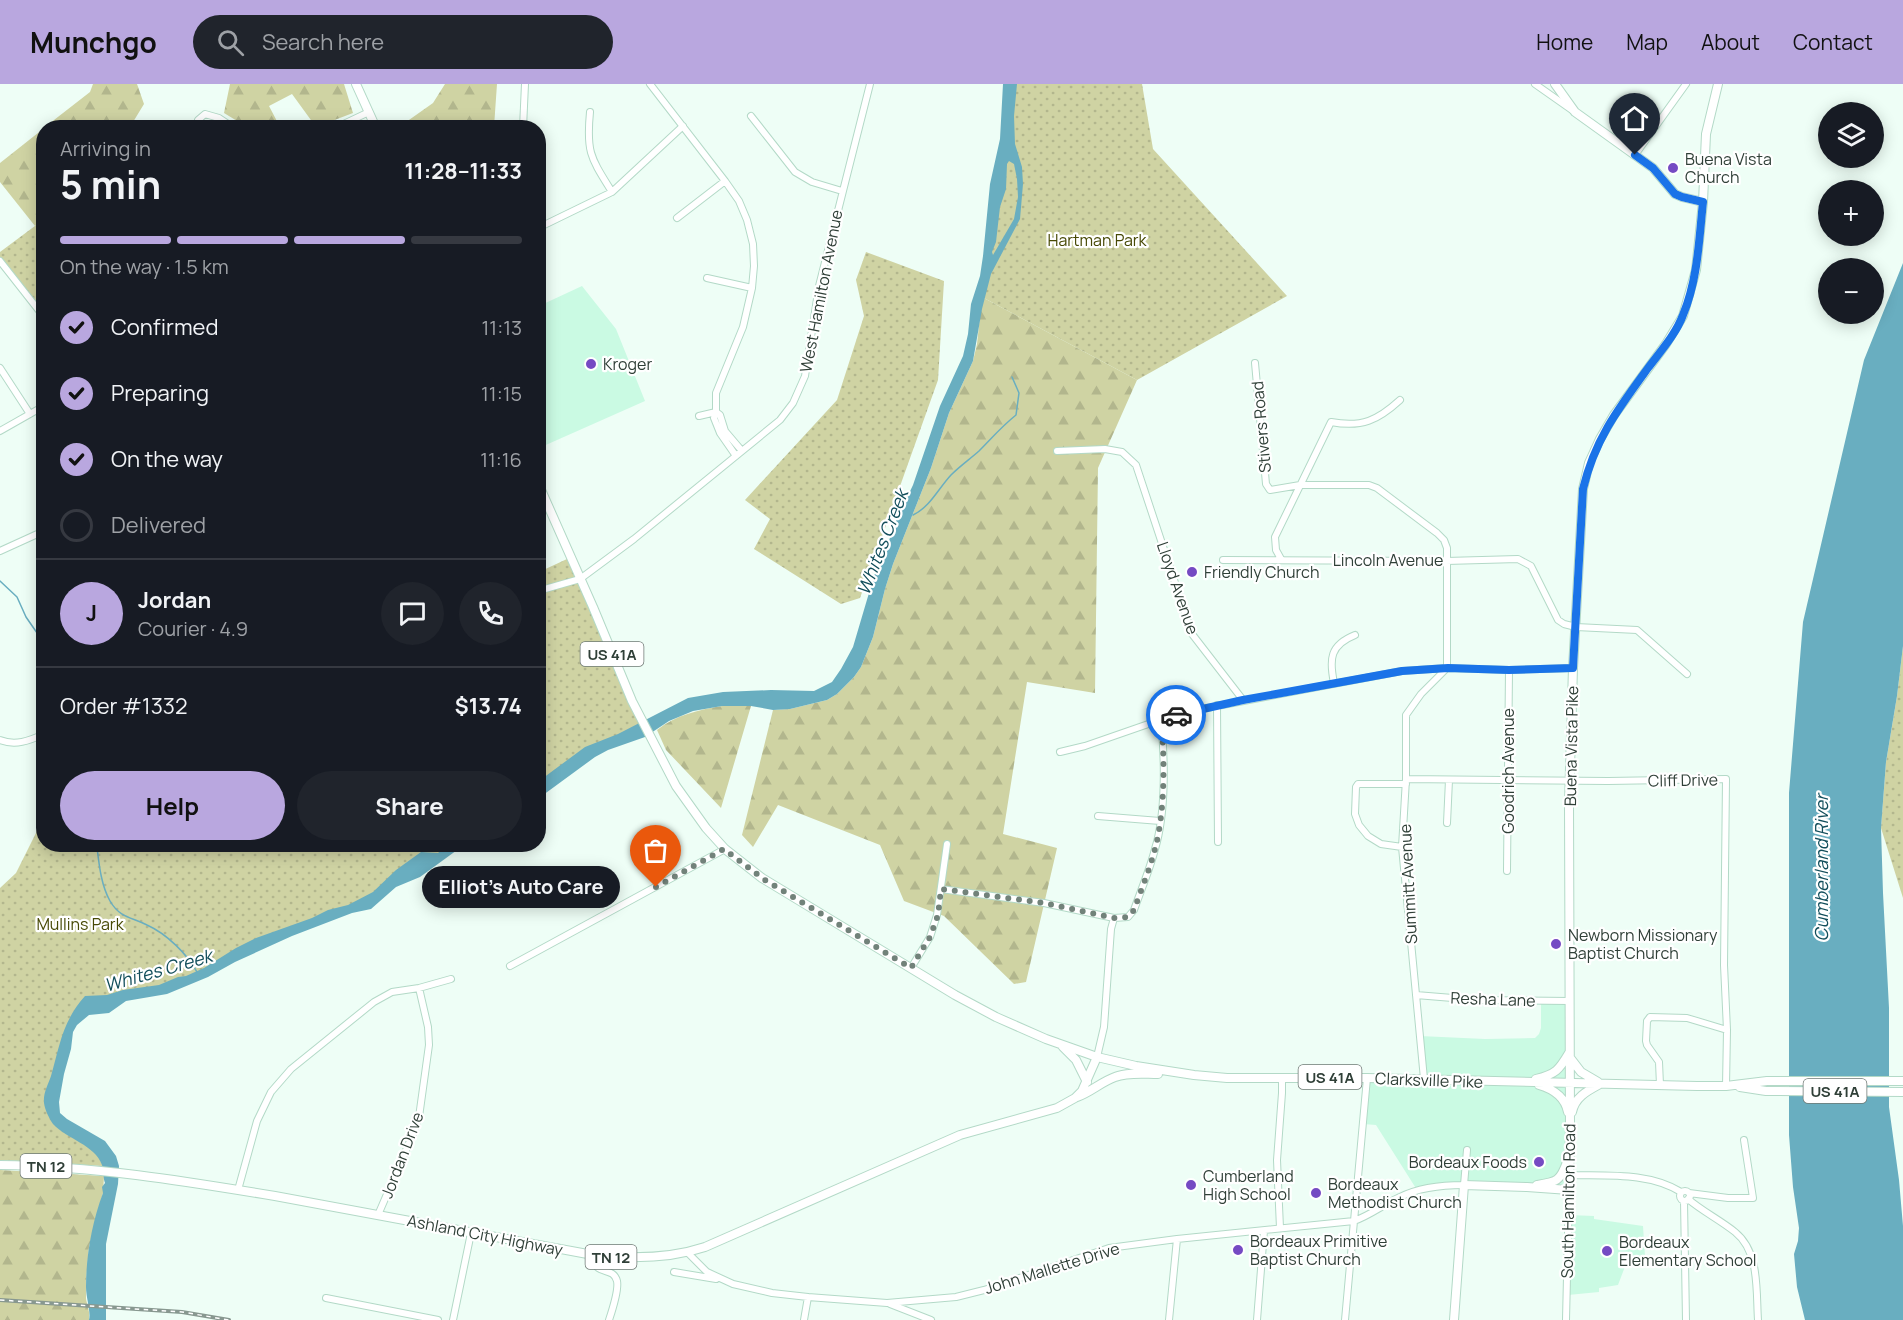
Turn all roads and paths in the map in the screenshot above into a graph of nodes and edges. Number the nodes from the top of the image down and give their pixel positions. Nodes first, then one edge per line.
1 (356, 84) edge
2 (525, 84) edge
3 (650, 84) edge
4 (870, 84) edge
5 (1535, 84) edge
6 (1556, 84) edge
7 (1686, 84) edge
8 (1718, 84) edge
9 (369, 112) junction
10 (590, 112) dead end
11 (1575, 112) junction
12 (751, 116) dead end
13 (198, 120) edge
14 (222, 120) edge
15 (352, 120) edge
16 (372, 120) edge
17 (523, 120) edge
18 (683, 126) junction
19 (1635, 155) junction
20 (725, 181) junction
21 (842, 191) junction
22 (612, 192) junction
23 (1703, 202) junction
24 (677, 218) dead end
25 (546, 224) edge
26 (0, 261) edge
27 (707, 278) dead end
28 (752, 288) junction
29 (36, 306) edge
30 (1255, 363) dead end
31 (0, 368) edge
32 (1400, 400) dead end
33 (36, 411) edge
34 (716, 412) junction
35 (30, 414) junction
36 (699, 416) dead end
37 (0, 431) edge
38 (1056, 451) dead end
39 (739, 454) junction
40 (1300, 485) junction
41 (546, 501) edge
42 (36, 535) edge
43 (0, 551) edge
44 (1281, 559) junction
45 (1223, 560) dead end
46 (1446, 561) junction
47 (580, 579) junction
48 (546, 589) edge
49 (1576, 627) junction
50 (1355, 635) dead end
51 (1448, 668) junction
52 (1573, 668) junction
53 (1509, 670) junction
54 (1687, 674) dead end
55 (1334, 683) junction
56 (1243, 700) junction
57 (1217, 705) junction
58 (1161, 720) junction
59 (36, 737) edge
60 (0, 740) edge
61 (1060, 752) dead end
62 (1449, 780) junction
63 (1508, 780) junction
64 (1570, 780) junction
65 (1406, 782) junction
66 (1098, 816) dead end
67 (1160, 820) junction
68 (1447, 823) dead end
69 (1218, 842) dead end
70 (947, 844) dead end
71 (1402, 847) junction
72 (724, 849) junction
73 (1507, 871) dead end
74 (941, 889) junction
75 (1114, 918) junction
76 (510, 966) dead end
77 (911, 968) junction
78 (451, 980) dead end
79 (419, 988) junction
80 (1416, 995) junction
81 (1570, 1001) junction
82 (1727, 1030) junction
83 (1060, 1044) junction
84 (1569, 1051) junction
85 (1097, 1057) junction
86 (1176, 1073) junction
87 (1282, 1078) junction
88 (1367, 1078) junction
89 (1424, 1079) junction
90 (1903, 1081) edge
91 (1087, 1082) junction
92 (1526, 1082) junction
93 (1570, 1083) junction
94 (1602, 1084) junction
95 (1660, 1085) junction
96 (1726, 1086) junction
97 (1903, 1092) edge
98 (1075, 1098) junction
99 (1570, 1122) junction
100 (1744, 1140) dead end
101 (1467, 1150) dead end
102 (1570, 1155) junction
103 (0, 1165) edge
104 (1570, 1175) junction
105 (1464, 1185) junction
106 (1483, 1186) junction
107 (1527, 1187) junction
108 (238, 1190) junction
109 (1569, 1190) junction
110 (1687, 1198) junction
111 (1463, 1202) junction
112 (378, 1215) junction
113 (1354, 1221) junction
114 (1280, 1228) junction
115 (1264, 1231) junction
116 (471, 1233) junction
117 (1177, 1239) junction
118 (688, 1252) junction
119 (593, 1255) junction
120 (674, 1272) dead end
121 (723, 1280) junction
122 (808, 1297) junction
123 (326, 1298) dead end
124 (890, 1302) junction
125 (438, 1320) edge
126 (453, 1320) edge
127 (609, 1320) edge
128 (804, 1320) edge
129 (931, 1320) edge
130 (1169, 1320) edge
131 (1257, 1320) edge
132 (1345, 1320) edge
133 (1454, 1320) edge
134 (1566, 1320) edge
135 (1686, 1320) edge
136 (1758, 1320) edge

1 - 9 main road
2 - 17 street
3 - 18 street
4 - 21 street, West Hamilton Avenue
5 - 11 street
6 - 11 main road
7 - 19 street
8 - 23 main road, Buena Vista Pike
9 - 15 street
9 - 16 main road
10 - 22 street
11 - 19 main road
12 - 21 street
13 - 14 street
18 - 20 street
18 - 22 street
19 - 23 main road
20 - 24 street
20 - 28 street
21 - 39 street, West Hamilton Avenue
22 - 25 street
23 - 49 main road, Buena Vista Pike
26 - 29 street
27 - 28 street
28 - 34 street
30 - 40 street, Stivers Road
31 - 35 street
32 - 40 street
33 - 35 street
34 - 36 street
34 - 39 street
35 - 37 street
38 - 56 street, Lloyd Avenue
39 - 47 street, West Hamilton Avenue
40 - 44 street
40 - 46 street
41 - 47 main road, US 41A
42 - 43 street
44 - 45 street, Lincoln Avenue
44 - 46 street, Lincoln Avenue
46 - 49 street, Lincoln Avenue
46 - 51 street
47 - 48 street
47 - 72 main road, US 41A
49 - 52 main road, Buena Vista Pike
49 - 54 street
50 - 55 street
51 - 53 street
51 - 55 street
51 - 65 street, Summitt Avenue
52 - 53 street
52 - 64 main road, Buena Vista Pike
53 - 63 street, Goodrich Avenue
55 - 56 street
56 - 57 street
57 - 58 street
57 - 69 street
58 - 61 street
58 - 67 street
59 - 60 street
62 - 63 street, Cliff Drive
62 - 65 street, Cliff Drive
62 - 68 street
63 - 64 street, Cliff Drive
63 - 73 street, Goodrich Avenue
64 - 81 main road, Buena Vista Pike
64 - 82 street, Cliff Drive
65 - 71 street, Summitt Avenue
65 - 71 street, Cliff Drive
66 - 67 street
67 - 75 street
70 - 74 street
71 - 80 street, Summitt Avenue
72 - 76 street
72 - 77 main road, US 41A
74 - 75 street
74 - 77 street
75 - 85 street
77 - 83 main road, US 41A
78 - 79 street
79 - 108 street
79 - 112 street, Jordan Drive
80 - 81 street, Resha Lane
80 - 89 street, Summitt Avenue
81 - 84 main road, Buena Vista Pike
82 - 95 street
82 - 96 street, Cliff Drive
83 - 85 main road, US 41A
83 - 91 main road
84 - 92 main road
84 - 93 main road, Buena Vista Pike
84 - 94 main road
85 - 86 main road, Clarksville Pike / US 41A
85 - 91 main road, Ashland City Highway / TN 12
86 - 87 main road, Clarksville Pike / US 41A
86 - 98 main road
87 - 88 main road, Clarksville Pike / US 41A
87 - 114 street
88 - 89 main road, Clarksville Pike / US 41A
88 - 113 street
89 - 92 main road, Clarksville Pike / US 41A
90 - 96 main road, Clarksville Pike / US 41A
91 - 98 main road, Ashland City Highway / TN 12
92 - 93 main road, Clarksville Pike / US 41A
92 - 99 main road
93 - 94 main road, Clarksville Pike / US 41A
93 - 99 main road, South Hamilton Road
94 - 95 main road, Clarksville Pike / US 41A
94 - 99 main road
95 - 96 main road, Clarksville Pike / US 41A
96 - 97 main road, Clarksville Pike / US 41A
98 - 118 main road, Ashland City Highway / TN 12
99 - 102 main road, South Hamilton Road
100 - 110 street
101 - 105 street
102 - 104 main road, South Hamilton Road
102 - 107 main road, John Mallette Drive
103 - 108 main road, Ashland City Highway / TN 12
104 - 109 main road, South Hamilton Road
104 - 110 street
105 - 106 main road, John Mallette Drive
105 - 111 main road
105 - 113 street, John Mallette Drive
106 - 107 main road, John Mallette Drive
106 - 111 main road
107 - 109 main road, John Mallette Drive
108 - 112 main road, Ashland City Highway / TN 12
109 - 134 street, South Hamilton Road
110 - 135 street
110 - 136 street
111 - 133 main road
112 - 116 main road, Ashland City Highway / TN 12
113 - 114 street, John Mallette Drive
113 - 132 street
114 - 115 street, John Mallette Drive
115 - 117 street, John Mallette Drive
115 - 131 street
116 - 119 main road, Ashland City Highway / TN 12
116 - 126 street
117 - 124 street, John Mallette Drive
117 - 130 street
118 - 119 main road, Ashland City Highway / TN 12
118 - 121 street
119 - 127 street
120 - 121 street
121 - 122 street
122 - 124 street
122 - 128 street
123 - 125 street
124 - 129 street

